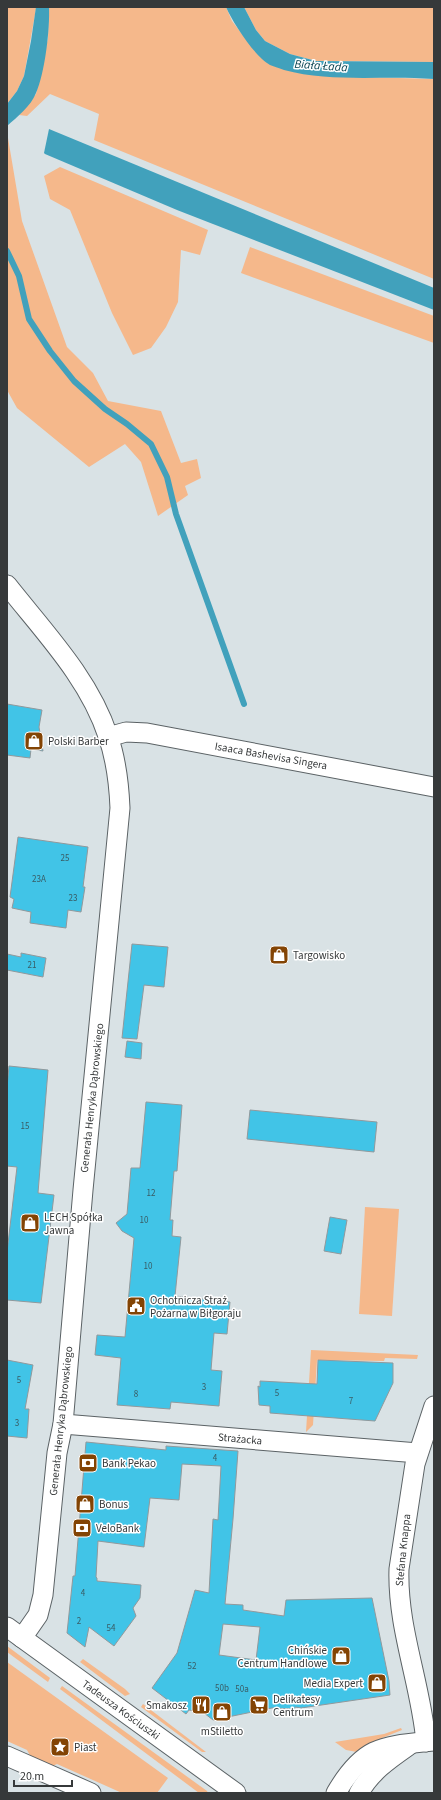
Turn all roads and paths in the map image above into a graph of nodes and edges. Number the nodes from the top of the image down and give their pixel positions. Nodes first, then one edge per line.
1 (7, 585) edge
2 (108, 737) junction
3 (434, 787) edge
4 (434, 1406) edge
5 (63, 1424) junction
6 (418, 1453) junction
7 (14, 1632) edge
8 (424, 1742) edge
9 (7, 1756) edge
10 (91, 1793) edge
11 (236, 1793) edge
12 (336, 1793) edge
13 (359, 1793) edge

1 - 2 street, Generała Henryka Dąbrowskiego
2 - 3 street, Isaaca Bashevisa Singera
2 - 5 street, Generała Henryka Dąbrowskiego
4 - 6 street, Stefana Knappa
5 - 6 street, Strażacka
5 - 7 street, Generała Henryka Dąbrowskiego
6 - 8 street, Stefana Knappa
7 - 11 street, Tadeusza Kościuszki
8 - 12 street
8 - 13 street
9 - 10 street

